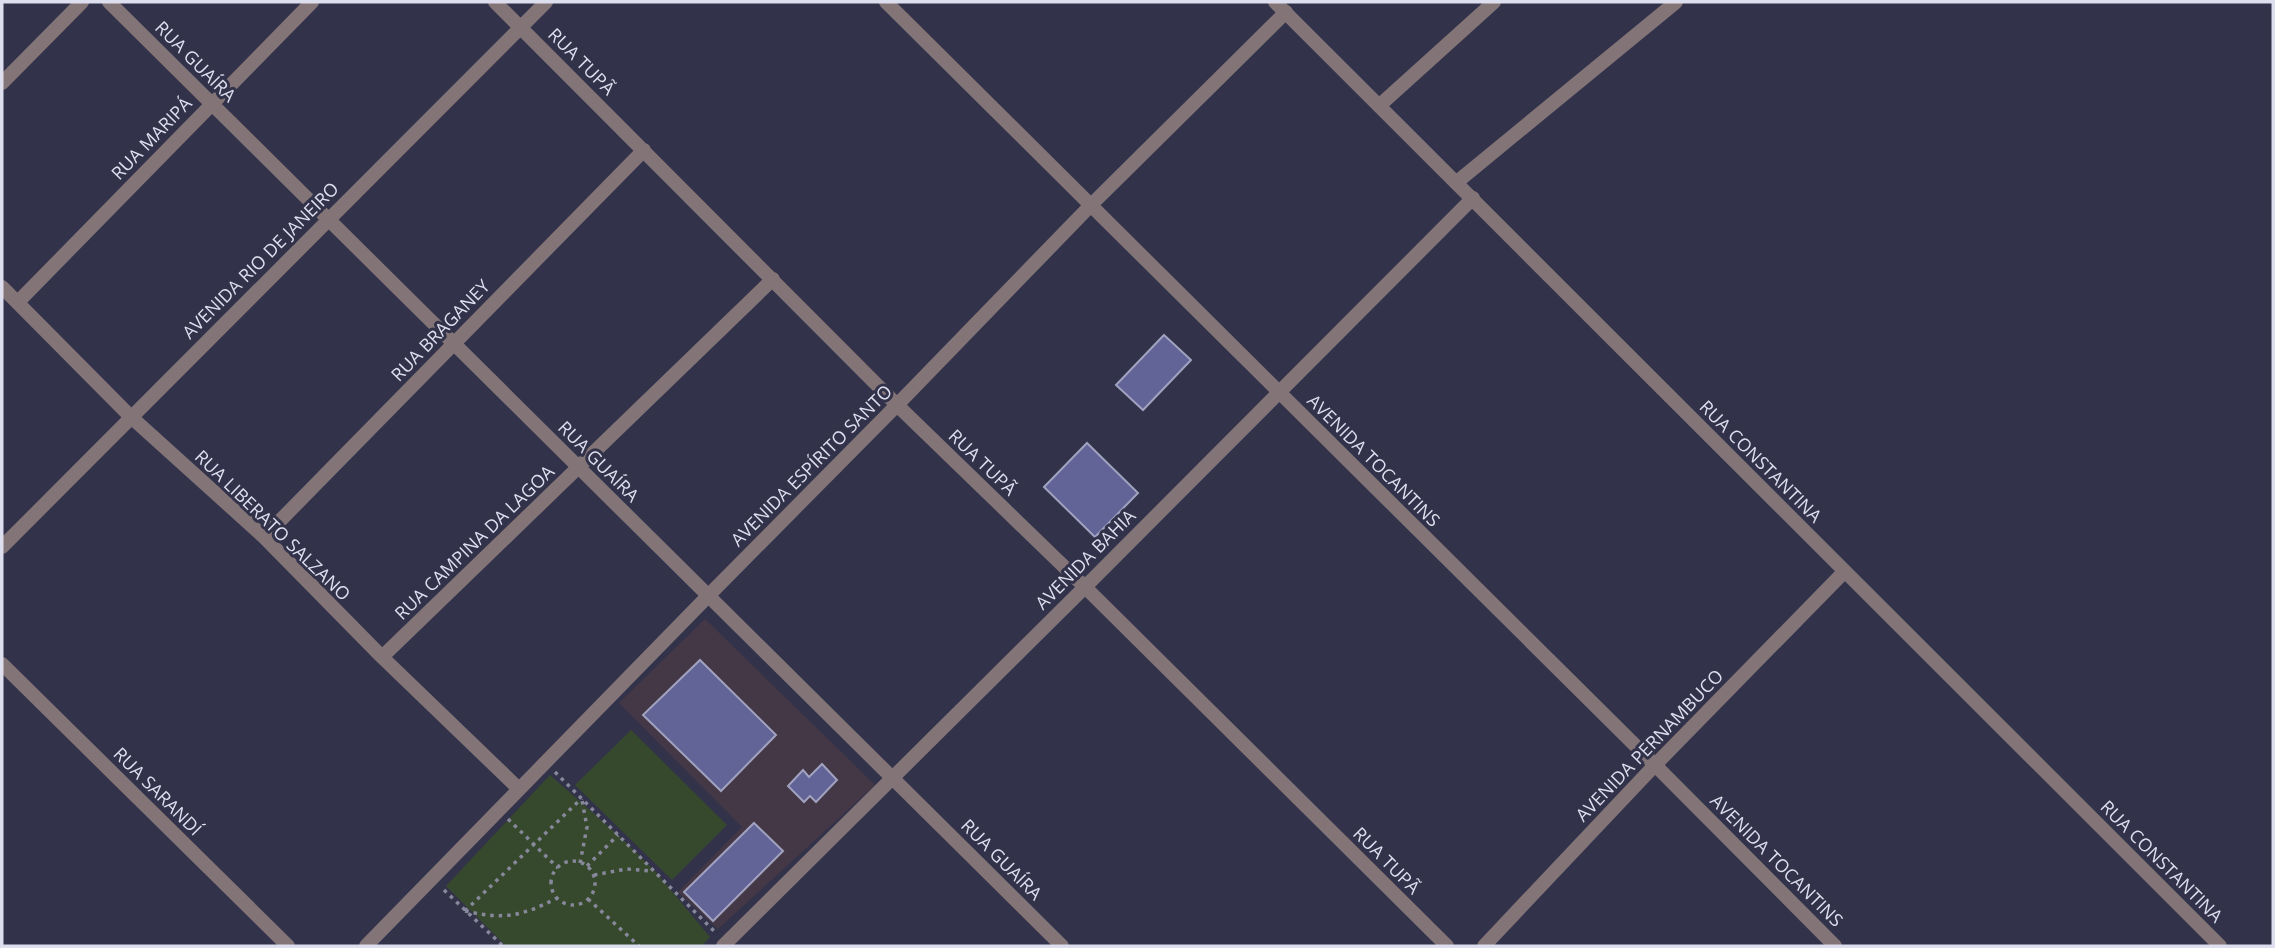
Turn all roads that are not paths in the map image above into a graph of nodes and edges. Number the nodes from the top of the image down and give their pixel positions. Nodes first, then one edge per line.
1 (82, 2) edge
2 (109, 2) edge
3 (312, 2) edge
4 (495, 2) edge
5 (546, 2) edge
6 (886, 2) edge
7 (1494, 2) edge
8 (1676, 2) edge
9 (1281, 7) edge
10 (521, 27) junction
11 (2, 83) edge
12 (211, 103) junction
13 (1380, 105) junction
14 (644, 150) junction
15 (1457, 182) junction
16 (1473, 198) junction
17 (1091, 205) junction
18 (328, 219) junction
19 (773, 279) junction
20 (2, 287) edge
21 (18, 302) junction
22 (453, 343) junction
23 (1278, 392) junction
24 (897, 405) junction
25 (130, 416) junction
26 (579, 469) junction
27 (264, 537) junction
28 (2, 547) edge
29 (1844, 572) junction
30 (1085, 587) junction
31 (708, 596) junction
32 (382, 657) junction
33 (2, 664) edge
34 (1655, 765) junction
35 (892, 778) junction
36 (519, 789) junction
37 (724, 945) edge
38 (288, 946) edge
39 (366, 946) edge
40 (1062, 946) edge
41 (1447, 946) edge
42 (1484, 946) edge
43 (1835, 946) edge
44 (2220, 946) edge

1 - 11 street
2 - 12 street, RUA GUAÍRA
3 - 12 street, RUA MARIPÁ
4 - 10 street, RUA TUPÃ
5 - 10 street, AVENIDA RIO DE JANEIRO
6 - 17 street, AVENIDA TOCANTINS
7 - 13 street
8 - 15 street
9 - 13 street, RUA CONSTANTINA
9 - 17 street, AVENIDA ESPÍRITO SANTO
10 - 14 street, RUA TUPÃ
10 - 18 street, AVENIDA RIO DE JANEIRO
12 - 18 street, RUA GUAÍRA
12 - 21 street, RUA MARIPÁ
13 - 15 street, RUA CONSTANTINA
14 - 19 street, RUA TUPÃ
14 - 22 street, RUA BRAGANEY
15 - 16 street, RUA CONSTANTINA
16 - 23 street, AVENIDA BAHIA
16 - 29 street, RUA CONSTANTINA
17 - 23 street, AVENIDA TOCANTINS
17 - 24 street, AVENIDA ESPÍRITO SANTO
18 - 22 street, RUA GUAÍRA
18 - 25 street, AVENIDA RIO DE JANEIRO
19 - 24 street, RUA TUPÃ
19 - 26 street, RUA CAMPINA DA LAGOA
20 - 21 street, RUA LIBERATO SALZANO
21 - 25 street, RUA LIBERATO SALZANO
22 - 26 street, RUA GUAÍRA
22 - 27 street, RUA BRAGANEY
23 - 30 street, AVENIDA BAHIA
23 - 34 street, AVENIDA TOCANTINS
24 - 30 street, RUA TUPÃ
24 - 31 street, AVENIDA ESPÍRITO SANTO
25 - 27 street, RUA LIBERATO SALZANO
25 - 28 street, AVENIDA RIO DE JANEIRO
26 - 31 street, RUA GUAÍRA
26 - 32 street, RUA CAMPINA DA LAGOA
27 - 32 street, RUA LIBERATO SALZANO
29 - 34 street, AVENIDA PERNAMBUCO
29 - 44 street, RUA CONSTANTINA
30 - 35 street, AVENIDA BAHIA
30 - 41 street, RUA TUPÃ
31 - 35 street, RUA GUAÍRA
31 - 36 street, AVENIDA ESPÍRITO SANTO
32 - 36 street, RUA LIBERATO SALZANO
33 - 38 street, RUA SARANDÍ
34 - 42 street, AVENIDA PERNAMBUCO
34 - 43 street, AVENIDA TOCANTINS
35 - 37 street, AVENIDA BAHIA
35 - 40 street, RUA GUAÍRA
36 - 39 street, AVENIDA ESPÍRITO SANTO

